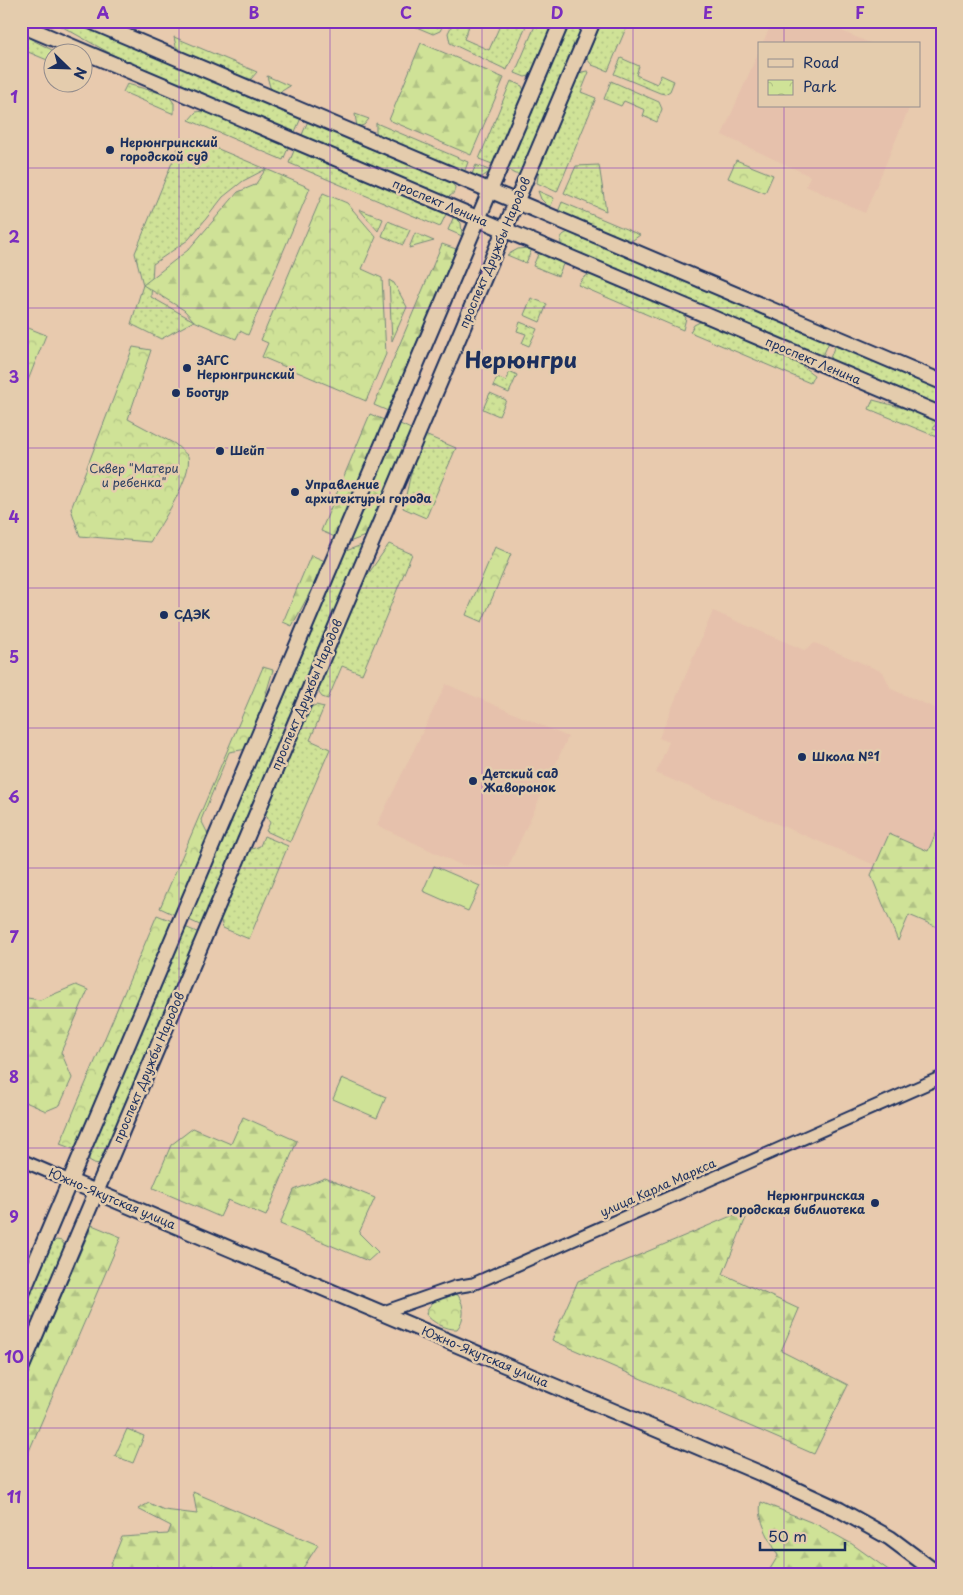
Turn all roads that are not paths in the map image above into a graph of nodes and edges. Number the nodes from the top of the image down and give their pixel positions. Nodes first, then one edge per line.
1 (90, 21) edge
2 (562, 21) edge
3 (593, 21) edge
4 (21, 25) edge
5 (490, 191) junction
6 (516, 202) junction
7 (478, 219) junction
8 (504, 231) junction
9 (942, 382) edge
10 (942, 415) edge
11 (942, 1077) edge
12 (21, 1160) edge
13 (70, 1181) junction
14 (96, 1192) junction
15 (21, 1296) edge
16 (381, 1313) junction
17 (21, 1369) edge
18 (938, 1574) edge

1 - 5 street
2 - 5 street
3 - 6 street, проспект Дружбы Народов
4 - 7 street, проспект Ленина
5 - 6 street
5 - 7 street
6 - 8 street, проспект Дружбы Народов
6 - 9 street
7 - 8 street, проспект Ленина
7 - 13 street
8 - 10 street, проспект Ленина
8 - 14 street, проспект Дружбы Народов
11 - 16 street, улица Карла Маркса
12 - 13 street, Южно-Якутская улица
13 - 14 street, Южно-Якутская улица
13 - 15 street
14 - 16 street, Южно-Якутская улица
14 - 17 street, проспект Дружбы Народов
16 - 18 street, Южно-Якутская улица

